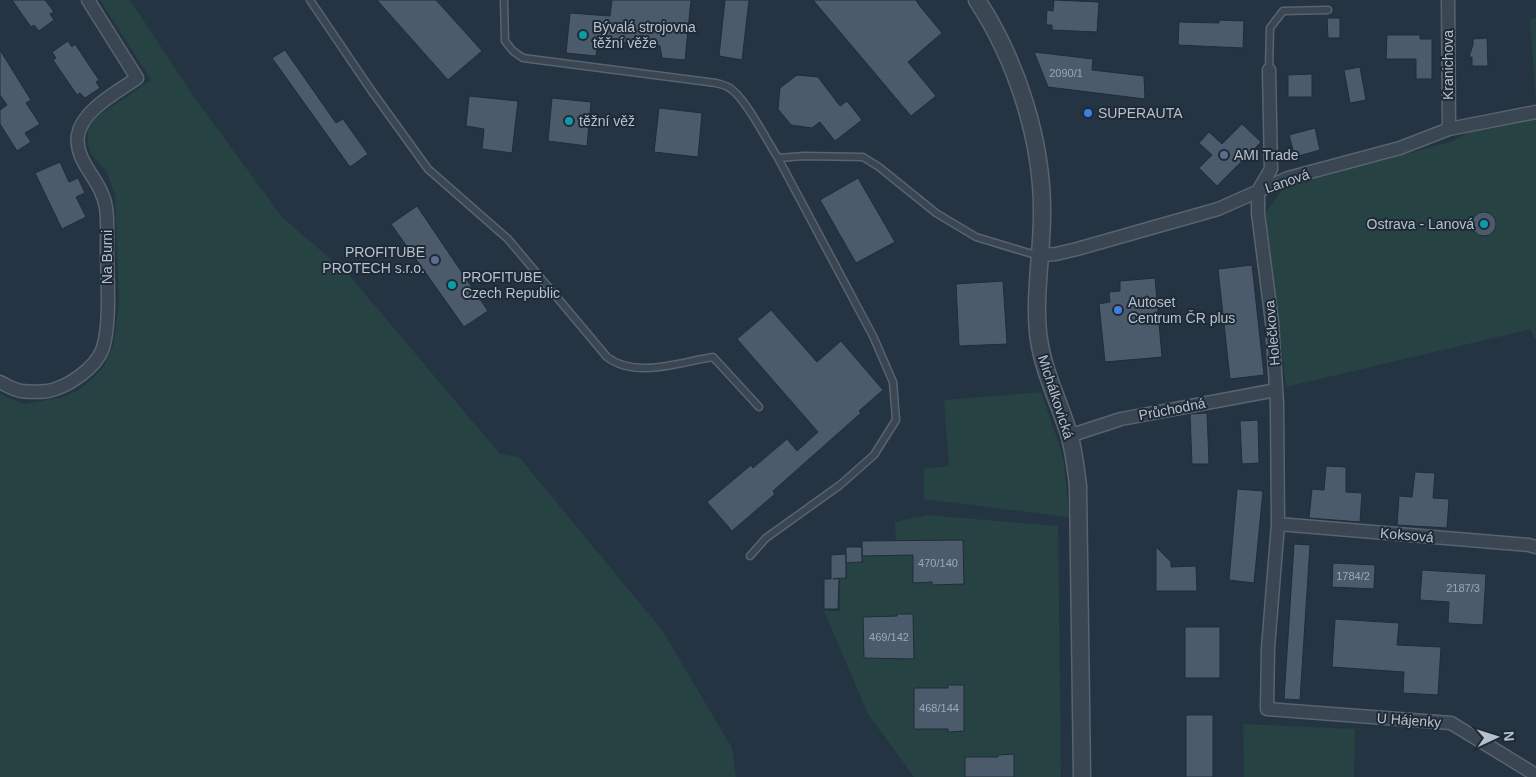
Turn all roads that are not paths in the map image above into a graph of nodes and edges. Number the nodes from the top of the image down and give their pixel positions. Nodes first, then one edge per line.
1 (88, 0) edge
2 (310, 0) edge
3 (504, 0) edge
4 (977, 0) edge
5 (1448, 0) edge
6 (1328, 10) dead end
7 (1269, 70) joint
8 (1536, 112) edge
9 (1448, 129) junction
10 (778, 158) junction
11 (1258, 191) junction
12 (1040, 254) junction
13 (0, 382) edge
14 (1276, 390) junction
15 (759, 407) dead end
16 (1069, 436) junction
17 (1278, 524) junction
18 (1536, 547) edge
19 (750, 556) dead end
20 (1267, 709) joint
21 (1536, 775) edge
22 (1082, 777) edge

1 - 13 street, Na Burni
2 - 15 lane
3 - 10 lane
4 - 12 street, Michálkovická
5 - 9 street, Kranichova
6 - 7 lane
7 - 11 street
8 - 9 street, Lanová
9 - 11 street, Lanová
10 - 12 lane
10 - 19 lane
11 - 12 street, Lanová
11 - 14 street, Holečkova
12 - 16 street, Michálkovická
14 - 16 street, Průchodná
14 - 17 street, Holečkova
16 - 22 street, Michálkovická
17 - 18 street, Koksová
17 - 20 street, Holečkova
20 - 21 street, U Hájenky

